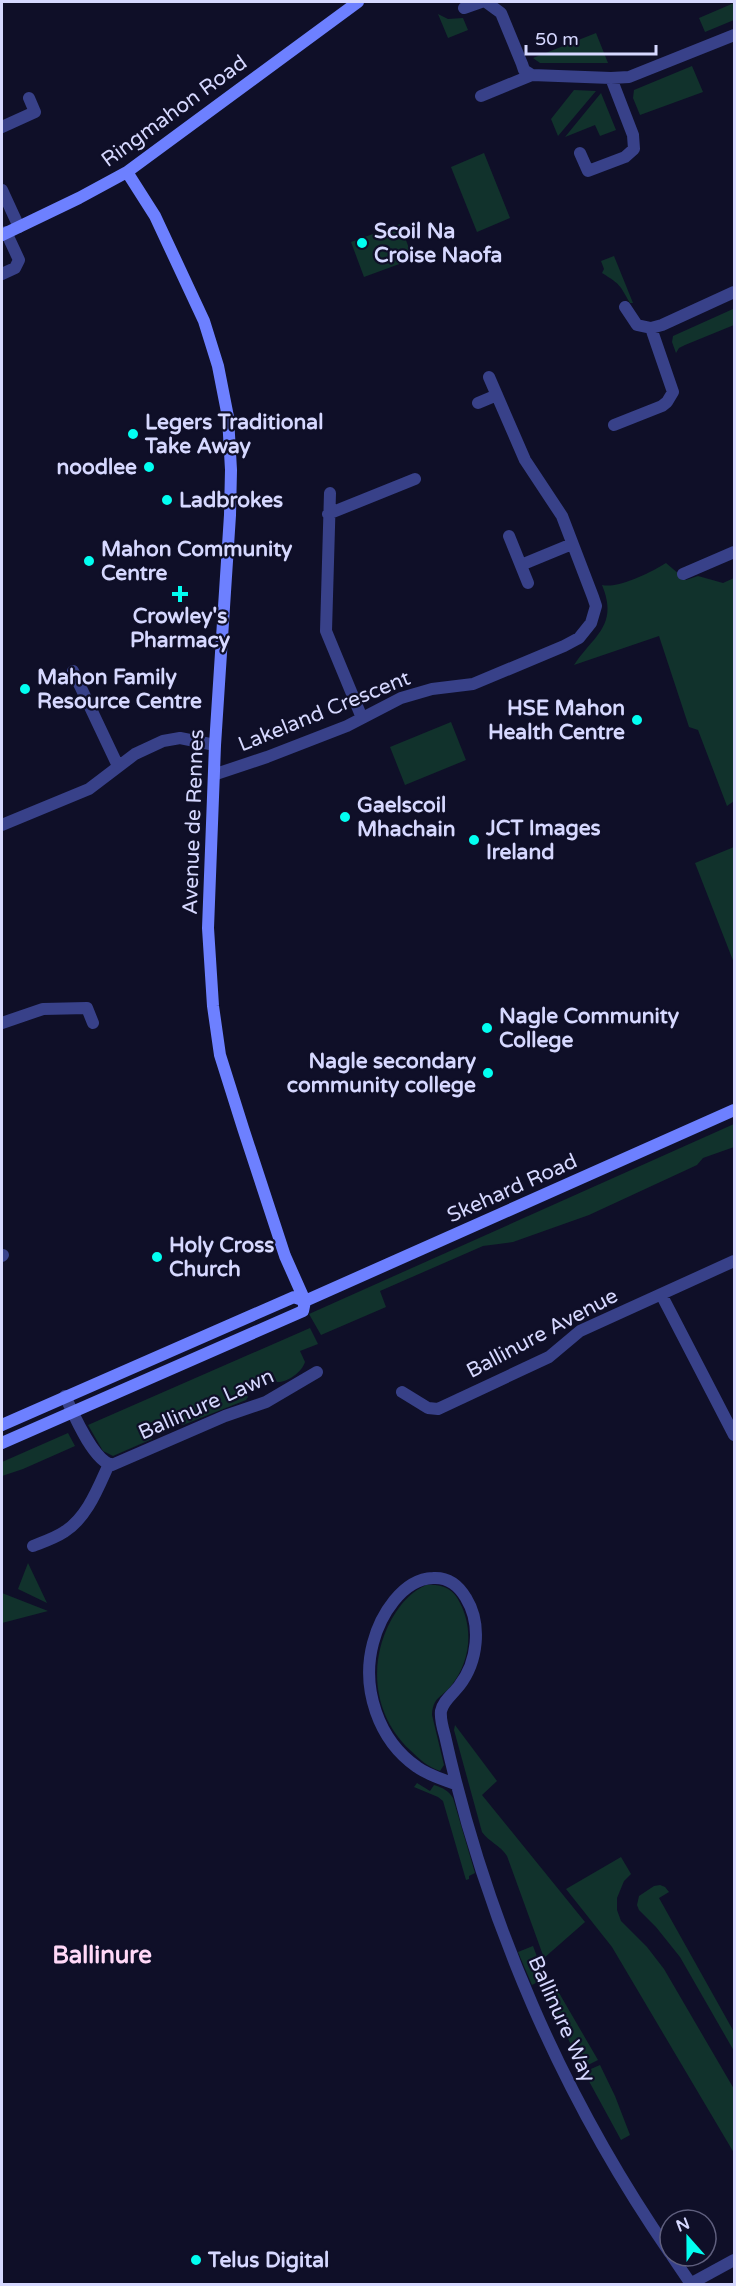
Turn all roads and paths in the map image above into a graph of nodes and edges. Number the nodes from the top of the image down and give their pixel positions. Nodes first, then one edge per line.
1 (358, 2) edge
2 (481, 2) edge
3 (486, 2) edge
4 (464, 8) dead end
5 (735, 35) edge
6 (532, 75) junction
7 (611, 78) junction
8 (481, 96) dead end
9 (29, 98) dead end
10 (2, 127) edge
11 (580, 153) dead end
12 (127, 172) junction
13 (2, 190) edge
14 (18, 227) junction
15 (4, 234) edge
16 (2, 274) edge
17 (735, 292) edge
18 (625, 307) dead end
19 (651, 328) junction
20 (489, 376) dead end
21 (497, 395) junction
22 (478, 403) dead end
23 (614, 425) dead end
24 (415, 479) dead end
25 (330, 493) dead end
26 (328, 514) junction
27 (509, 536) dead end
28 (572, 544) junction
29 (735, 552) edge
30 (521, 565) junction
31 (683, 574) dead end
32 (528, 583) dead end
33 (73, 671) dead end
34 (362, 718) junction
35 (215, 745) junction
36 (118, 766) junction
37 (216, 774) junction
38 (2, 825) edge
39 (2, 1023) edge
40 (93, 1023) dead end
41 (735, 1110) edge
42 (735, 1261) edge
43 (661, 1294) junction
44 (305, 1301) junction
45 (317, 1372) dead end
46 (402, 1392) dead end
47 (65, 1396) junction
48 (72, 1412) junction
49 (2, 1425) edge
50 (735, 1435) edge
51 (2, 1443) edge
52 (109, 1464) junction
53 (33, 1546) dead end
54 (455, 1784) junction
55 (658, 2235) edge
56 (735, 2260) edge
57 (680, 2268) edge
58 (690, 2284) edge

1 - 12 street, Ringmahon Road
2 - 4 street
3 - 6 street
5 - 7 street
6 - 7 street
6 - 8 street
7 - 11 street
9 - 10 street
12 - 14 street, Ringmahon Road
12 - 35 street, Avenue de Rennes
13 - 14 street
14 - 15 street, Ringmahon Road
15 - 16 street
17 - 19 street
18 - 19 street
19 - 23 street
20 - 21 street, Lakeland Crescent
21 - 22 street
21 - 28 street, Lakeland Crescent
24 - 26 street
25 - 26 street
26 - 34 street
27 - 30 street
28 - 30 street
28 - 34 street, Lakeland Crescent
29 - 31 street
30 - 32 street
33 - 36 street
34 - 37 street, Lakeland Crescent
35 - 36 street
35 - 37 street, Avenue de Rennes
36 - 38 street
37 - 44 street, Avenue de Rennes
39 - 40 street
41 - 44 street, Skehard Road
42 - 43 street, Ballinure Avenue
43 - 46 street, Ballinure Avenue
43 - 50 street
44 - 47 street, Skehard Road
44 - 48 street, Skehard Road
45 - 52 street, Ballinure Lawn
47 - 48 street
47 - 49 street, Skehard Road
48 - 51 street, Skehard Road
48 - 52 street
52 - 53 street
54 - 54 street, Ballinure Way
54 - 55 street, Ballinure Way
56 - 58 street
57 - 58 street, Ballinure Way

